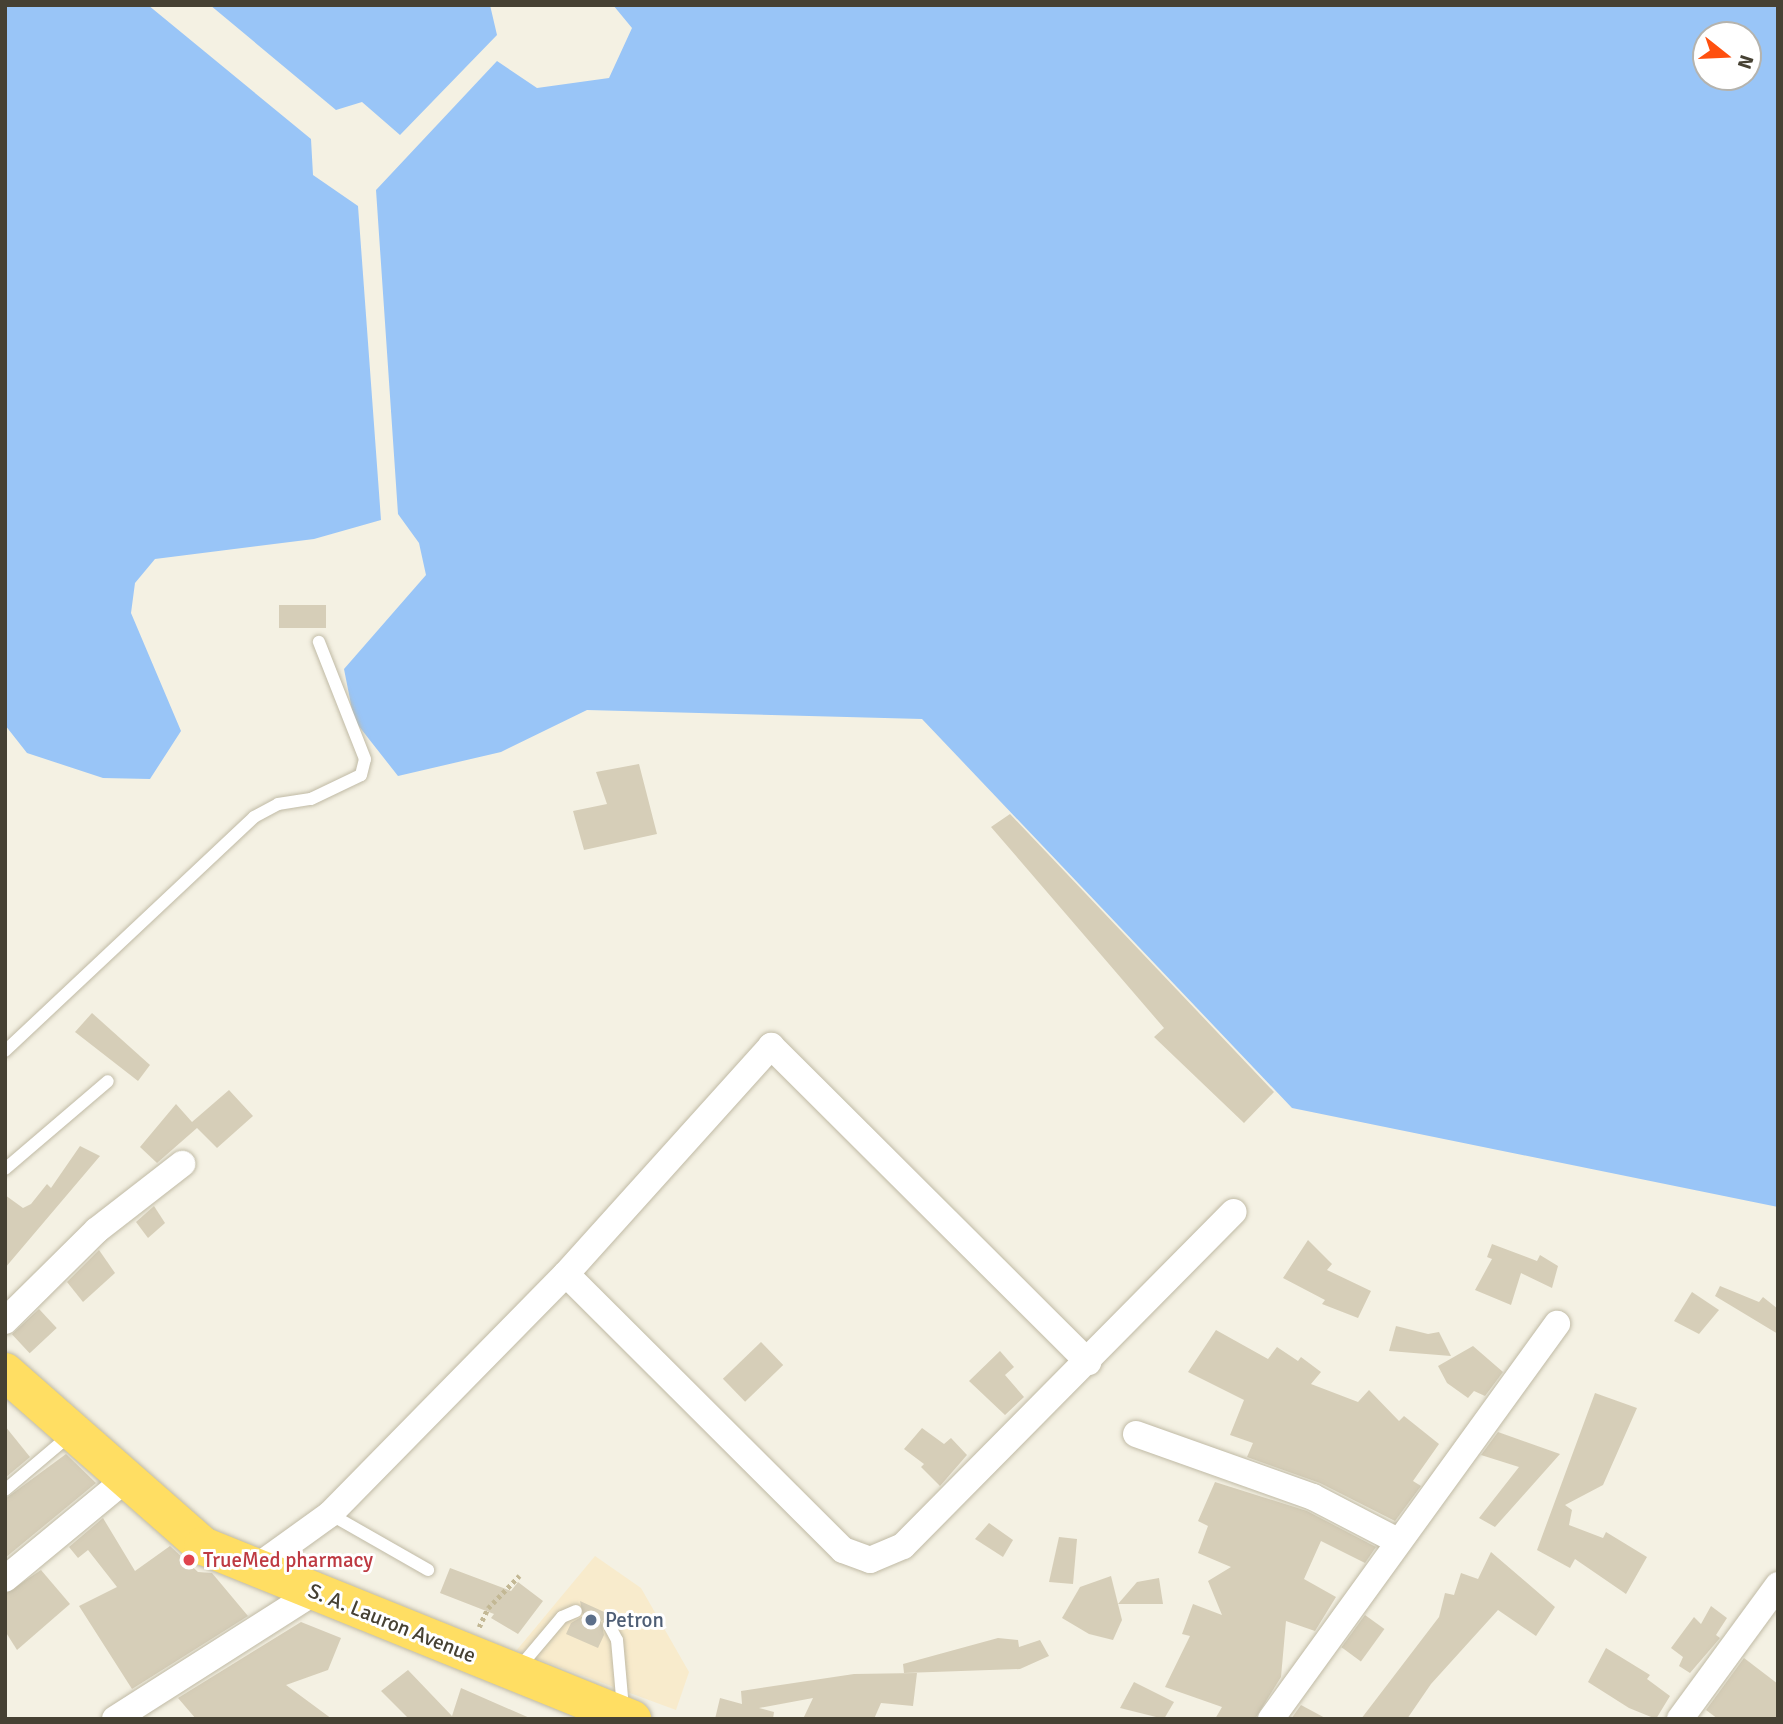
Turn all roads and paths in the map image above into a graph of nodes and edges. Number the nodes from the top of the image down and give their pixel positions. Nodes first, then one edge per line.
1 (319, 642) dead end
2 (5, 1051) edge
3 (108, 1081) dead end
4 (182, 1164) dead end
5 (5, 1169) edge
6 (1233, 1212) dead end
7 (566, 1274) junction
8 (5, 1321) edge
9 (1557, 1324) dead end
10 (1088, 1362) junction
11 (5, 1372) edge
12 (73, 1432) junction
13 (1136, 1434) dead end
14 (126, 1479) junction
15 (5, 1490) edge
16 (330, 1514) junction
17 (1398, 1541) junction
18 (258, 1566) junction
19 (428, 1570) dead end
20 (519, 1576) dead end
21 (5, 1579) edge
22 (1778, 1586) edge
23 (314, 1592) junction
24 (576, 1611) dead end
25 (609, 1625) dead end
26 (467, 1653) junction
27 (515, 1672) junction
28 (629, 1718) edge
29 (115, 1719) edge
30 (1270, 1719) edge
31 (1680, 1719) edge

1 - 2 lane
3 - 5 lane
4 - 8 street
6 - 10 street
7 - 10 street
7 - 10 street
7 - 16 street
9 - 17 street
11 - 12 highway, S. A. Lauron Avenue
12 - 14 highway, S. A. Lauron Avenue
12 - 15 lane
13 - 17 street
14 - 18 highway, S. A. Lauron Avenue
14 - 21 street
16 - 18 street
16 - 19 lane
17 - 30 street
18 - 23 highway, S. A. Lauron Avenue
20 - 26 path
22 - 31 street
23 - 26 highway, S. A. Lauron Avenue
23 - 29 street
24 - 27 lane
25 - 28 lane
26 - 27 highway, S. A. Lauron Avenue
27 - 28 highway, S. A. Lauron Avenue

